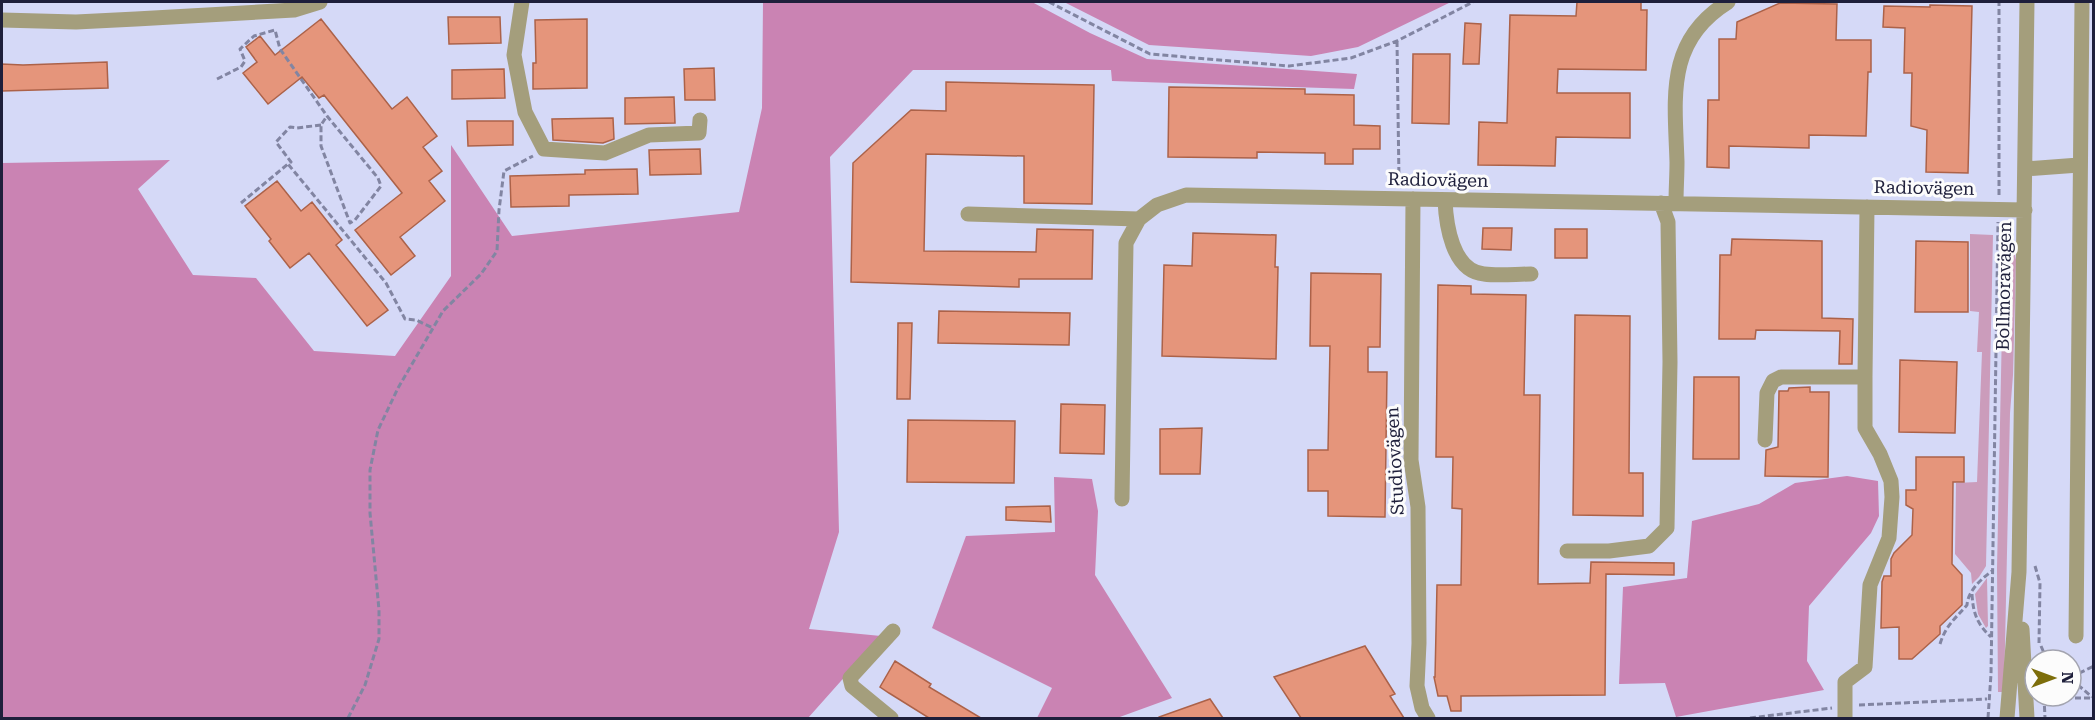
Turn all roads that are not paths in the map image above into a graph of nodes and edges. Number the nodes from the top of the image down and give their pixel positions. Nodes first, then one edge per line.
1 (161, 2) edge
2 (320, 2) edge
3 (522, 2) edge
4 (1728, 2) edge
5 (2027, 2) edge
6 (2082, 2) edge
7 (165, 17) junction
8 (2, 20) edge
9 (700, 126) dead end
10 (2079, 165) junction
11 (2025, 169) junction
12 (1413, 199) junction
13 (1445, 200) junction
14 (1669, 203) junction
15 (1867, 207) junction
16 (2025, 210) junction
17 (968, 214) dead end
18 (1139, 219) junction
19 (1531, 274) dead end
20 (1865, 377) junction
21 (1765, 440) dead end
22 (1122, 499) dead end
23 (1567, 551) dead end
24 (2019, 572) junction
25 (893, 631) dead end
26 (2076, 636) dead end
27 (1845, 712) edge
28 (891, 718) edge
29 (1428, 718) edge
30 (2007, 718) edge
31 (2027, 718) edge

1 - 7 street
2 - 7 street
3 - 9 street
4 - 14 street
5 - 11 street, Bollmoravägen
6 - 10 street
7 - 8 street
10 - 11 street
10 - 26 street
11 - 16 street, Bollmoravägen
12 - 13 street, Radiovägen
12 - 18 street, Radiovägen
12 - 29 street, Studiovägen
13 - 14 street, Radiovägen
13 - 19 street
14 - 15 street, Radiovägen
14 - 23 street
15 - 16 street, Radiovägen
15 - 20 street
16 - 24 street, Bollmoravägen
17 - 18 street
18 - 22 street
20 - 21 street
20 - 27 street
24 - 30 street, Bollmoravägen
24 - 31 street, Bollmoravägen
25 - 28 street

